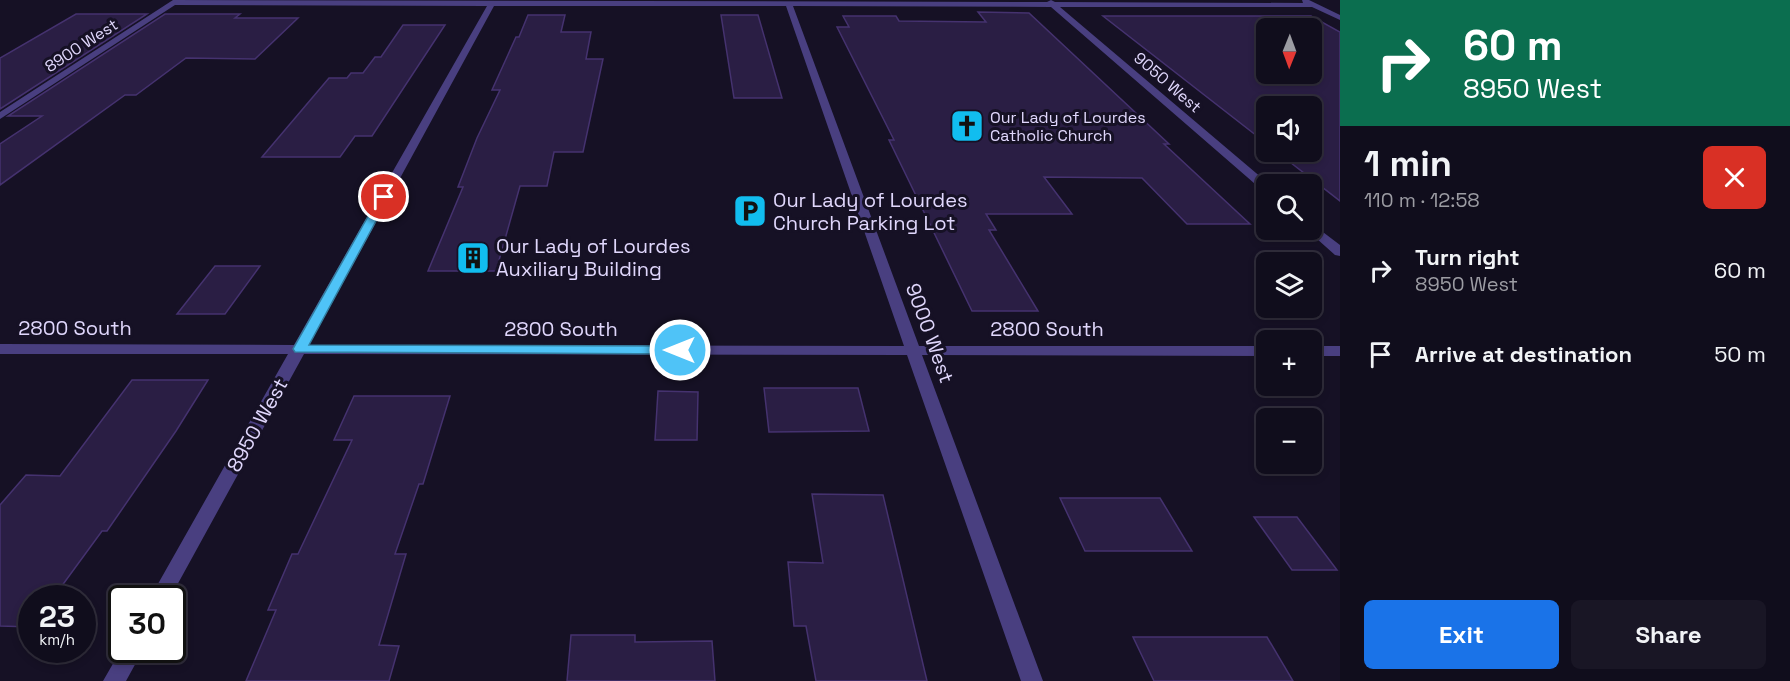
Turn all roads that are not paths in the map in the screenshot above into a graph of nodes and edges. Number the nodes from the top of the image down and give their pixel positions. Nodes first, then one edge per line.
1 (1304, 0) edge
2 (176, 2) edge
3 (493, 2) edge
4 (788, 2) edge
5 (1050, 2) edge
6 (1313, 5) junction
7 (1340, 18) edge
8 (0, 116) edge
9 (1256, 179) edge
10 (1322, 236) edge
11 (1340, 252) edge
12 (0, 349) edge
13 (300, 349) junction
14 (913, 350) junction
15 (1256, 351) edge
16 (1322, 351) edge
17 (1340, 351) edge
18 (167, 585) edge
19 (124, 663) edge
20 (114, 681) edge
21 (1032, 681) edge

1 - 6 street
2 - 3 street
2 - 8 street, 8900 West
3 - 4 street
3 - 13 street, 8950 West
4 - 5 street
4 - 14 street, 9000 West
5 - 6 street
5 - 9 street, 9050 West
6 - 7 street
10 - 11 street
12 - 13 street, 2800 South
13 - 14 street, 2800 South
13 - 18 street, 8950 West
14 - 15 street, 2800 South
14 - 21 street, 9000 West
16 - 17 street
19 - 20 street

